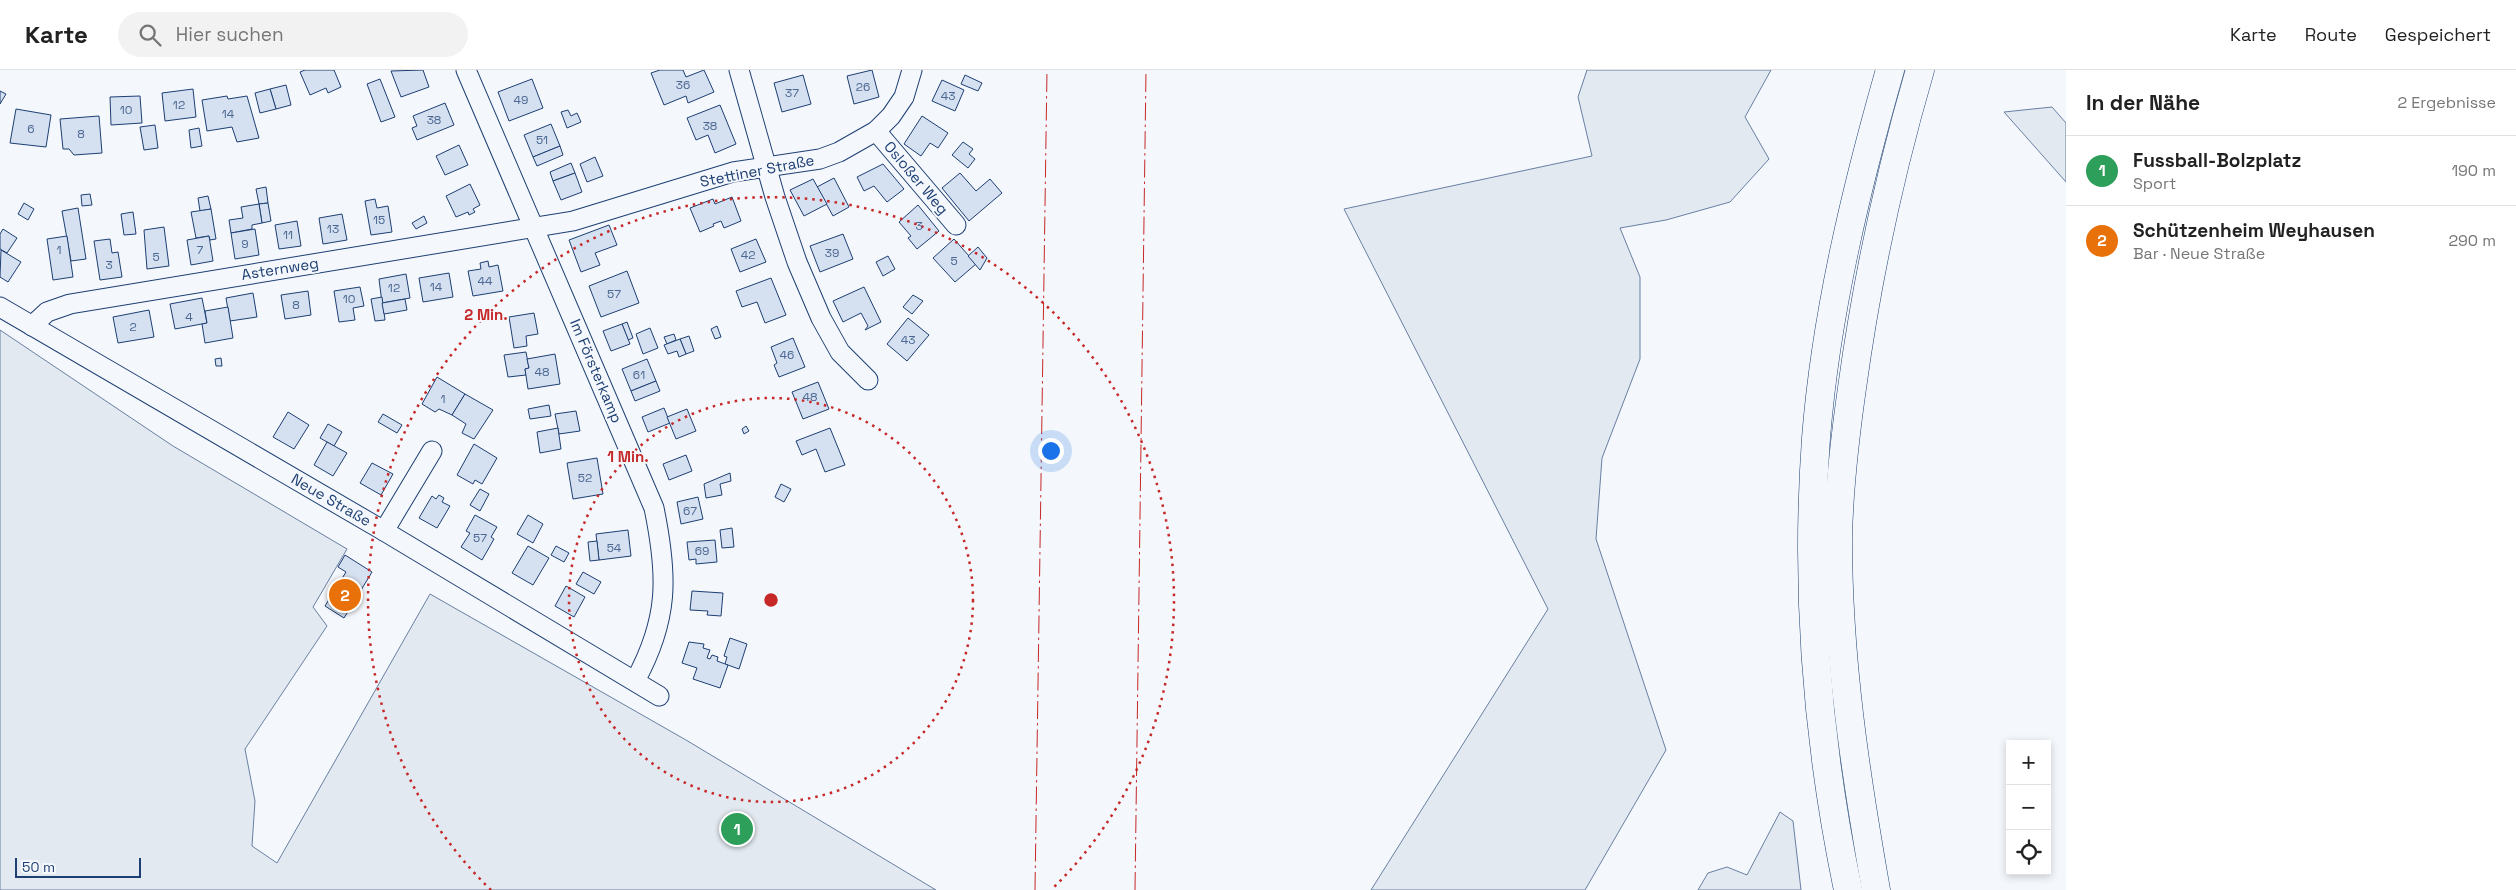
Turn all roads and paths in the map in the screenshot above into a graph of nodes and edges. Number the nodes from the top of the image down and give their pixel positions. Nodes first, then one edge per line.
1 (466, 70) edge
2 (739, 70) edge
3 (912, 70) edge
4 (1879, 70) edge
5 (1890, 70) edge
6 (1920, 70) edge
7 (876, 131) junction
8 (1873, 132) junction
9 (767, 166) junction
10 (956, 225) dead end
11 (535, 228) junction
12 (0, 307) edge
13 (32, 326) junction
14 (868, 380) dead end
15 (432, 451) dead end
16 (384, 530) junction
17 (635, 681) junction
18 (660, 696) dead end
19 (1848, 890) edge
20 (1876, 890) edge

1 - 11 street, Im Försterkamp
2 - 9 street
3 - 7 street, Stettiner Straße
4 - 8 highway
5 - 8 highway
6 - 20 highway
7 - 9 street, Stettiner Straße
7 - 10 street, Osloßer Weg
8 - 19 highway
9 - 11 street, Stettiner Straße
9 - 14 street
11 - 13 street, Asternweg
11 - 17 street, Im Försterkamp
12 - 13 street, Neue Straße
13 - 16 street, Neue Straße
15 - 16 street
16 - 17 street, Neue Straße
17 - 18 street, Neue Straße

